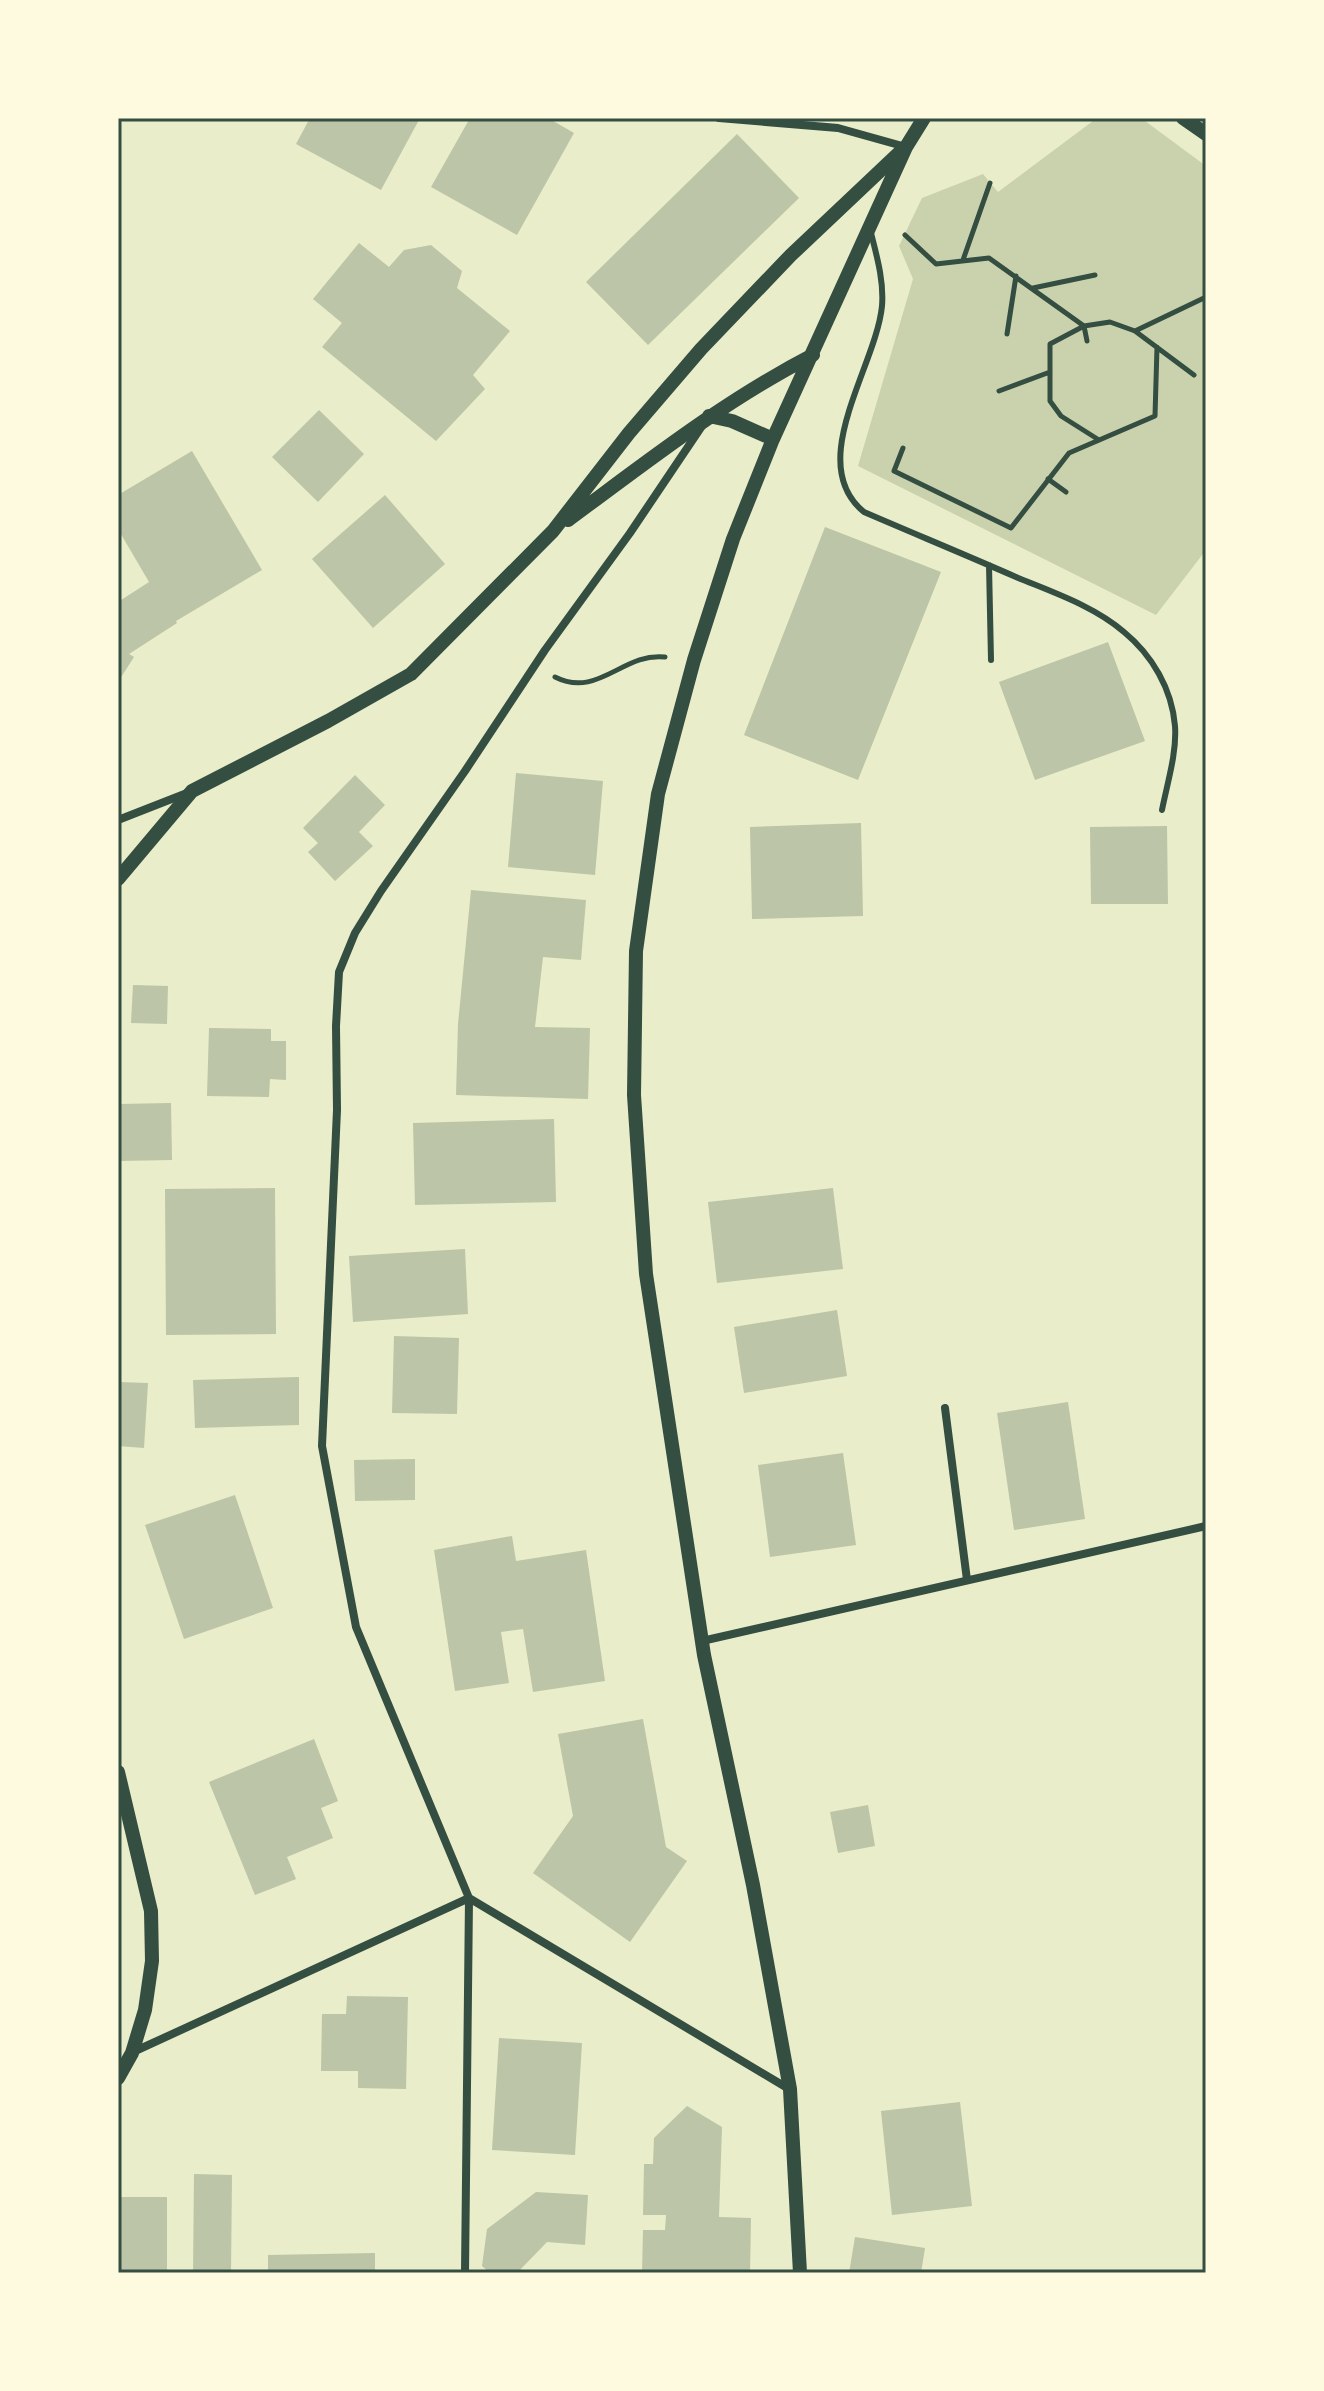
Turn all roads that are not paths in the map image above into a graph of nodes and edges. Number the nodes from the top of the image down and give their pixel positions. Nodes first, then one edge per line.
1 (719, 118) edge
2 (924, 118) edge
3 (1183, 118) edge
4 (1206, 134) edge
5 (906, 147) junction
6 (870, 227) junction
7 (813, 355) junction
8 (709, 416) junction
9 (773, 439) junction
10 (553, 531) junction
11 (989, 565) junction
12 (991, 660) dead end
13 (192, 791) junction
14 (1162, 810) dead end
15 (118, 820) edge
16 (118, 879) edge
17 (945, 1408) dead end
18 (1206, 1526) edge
19 (967, 1580) junction
20 (702, 1641) junction
21 (118, 1772) edge
22 (469, 1898) junction
23 (132, 2053) junction
24 (118, 2078) edge
25 (790, 2089) junction
26 (465, 2273) edge
27 (800, 2273) edge

1 - 5 street
2 - 5 street
3 - 4 street
5 - 6 street
5 - 10 street
6 - 7 street
6 - 11 lane
7 - 8 street
7 - 9 street
8 - 9 street
8 - 10 street
8 - 22 street
9 - 20 street
10 - 13 street
11 - 12 lane
11 - 14 lane
13 - 15 street
13 - 16 street
17 - 19 street
18 - 19 street
19 - 20 street
20 - 25 street
21 - 23 street
22 - 23 street
22 - 25 street
22 - 26 street
23 - 24 street
25 - 27 street

